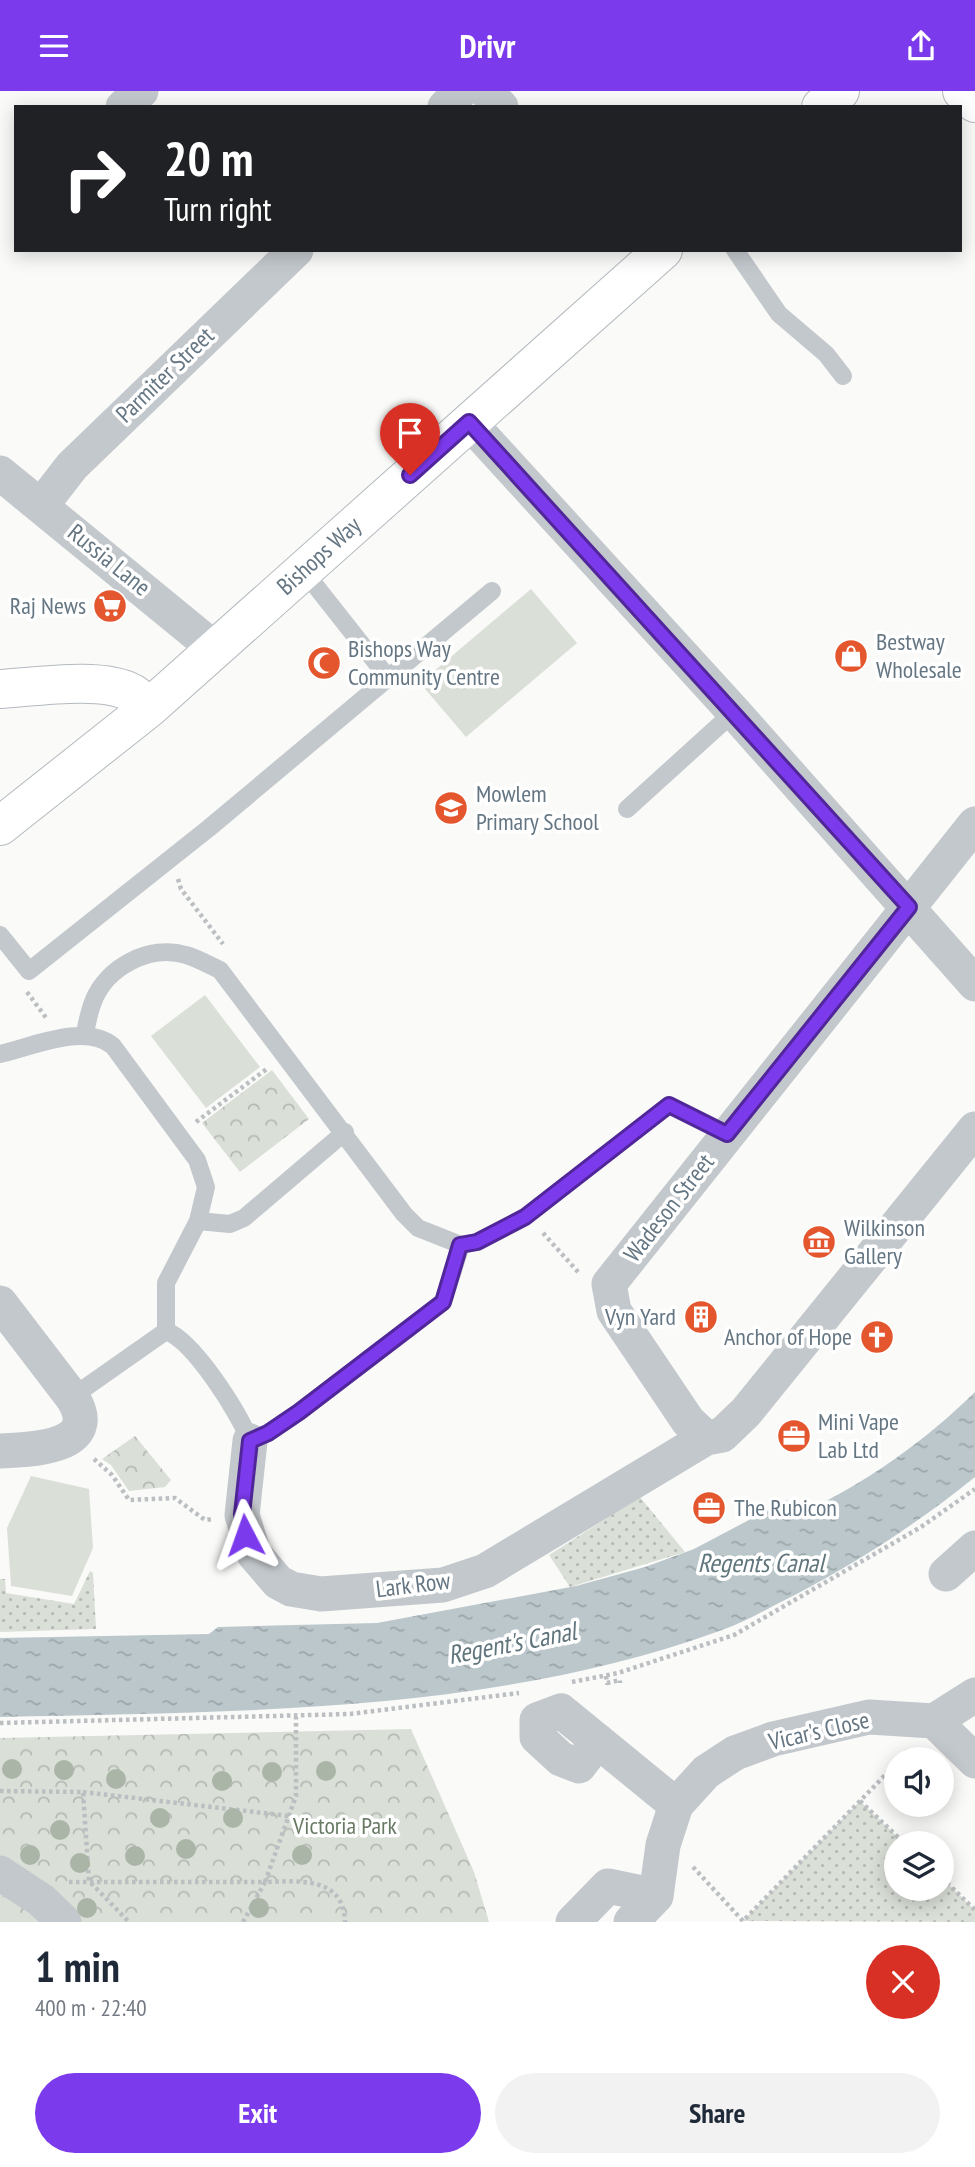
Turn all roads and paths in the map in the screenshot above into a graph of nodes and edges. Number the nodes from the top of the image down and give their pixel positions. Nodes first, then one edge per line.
1 (143, 91) edge
2 (461, 91) edge
3 (486, 91) edge
4 (840, 91) edge
5 (962, 91) edge
6 (975, 103) edge
7 (126, 105) edge
8 (157, 105) edge
9 (447, 105) edge
10 (499, 105) edge
11 (823, 105) edge
12 (290, 252) edge
13 (661, 252) edge
14 (736, 252) edge
15 (844, 376) dead end
16 (469, 422) junction
17 (0, 473) edge
18 (41, 506) junction
19 (303, 570) junction
20 (492, 591) dead end
21 (215, 649) junction
22 (389, 679) junction
23 (0, 689) edge
24 (149, 708) junction
25 (734, 712) junction
26 (627, 810) dead end
27 (975, 824) edge
28 (0, 826) edge
29 (181, 889) dead end
30 (909, 907) junction
31 (0, 935) edge
32 (220, 970) junction
33 (29, 971) junction
34 (975, 984) edge
35 (85, 1033) junction
36 (62, 1039) junction
37 (0, 1054) edge
38 (285, 1055) junction
39 (975, 1129) edge
40 (345, 1132) junction
41 (727, 1134) junction
42 (178, 1135) junction
43 (527, 1215) junction
44 (198, 1221) junction
45 (460, 1245) junction
46 (609, 1284) junction
47 (0, 1303) edge
48 (166, 1331) junction
49 (72, 1398) junction
50 (71, 1436) junction
51 (706, 1438) junction
52 (250, 1441) junction
53 (0, 1451) edge
54 (975, 1489) edge
55 (242, 1514) junction
56 (975, 1548) edge
57 (946, 1574) dead end
58 (606, 1675) junction
59 (567, 1683) dead end
60 (620, 1683) dead end
61 (529, 1691) dead end
62 (975, 1695) edge
63 (296, 1717) junction
64 (934, 1721) junction
65 (0, 1723) edge
66 (598, 1741) dead end
67 (975, 1761) edge
68 (884, 1776) edge
69 (0, 1791) edge
70 (83, 1791) junction
71 (860, 1801) junction
72 (676, 1805) junction
73 (289, 1816) junction
74 (891, 1831) edge
75 (9, 1878) edge
76 (89, 1881) junction
77 (265, 1882) junction
78 (954, 1890) edge
79 (656, 1896) junction
80 (975, 1910) edge
81 (64, 1922) edge
82 (129, 1922) edge
83 (243, 1922) edge
84 (345, 1922) edge
85 (573, 1922) edge
86 (631, 1922) edge
87 (743, 1922) edge

1 - 7 street
1 - 8 street
2 - 9 street
3 - 10 street
4 - 11 main road
5 - 6 main road
12 - 18 street, Parmiter Street
13 - 16 main road, Bishops Way
14 - 15 lane
16 - 19 main road, Bishops Way
16 - 25 street
17 - 18 street, Russia Lane
18 - 21 street, Russia Lane
19 - 21 main road, Bishops Way
19 - 22 lane
20 - 22 lane
21 - 24 main road, Bishops Way
22 - 33 lane
23 - 24 main road
24 - 28 main road, Bishops Way
25 - 26 lane
25 - 30 street
27 - 30 street, Wadeson Street
29 - 32 path
30 - 34 street
30 - 41 street, Wadeson Street
31 - 33 lane
32 - 35 lane
32 - 38 lane
33 - 36 path
35 - 36 lane
35 - 42 lane
36 - 37 lane
38 - 40 lane
38 - 42 path
39 - 51 street, Lark Row
40 - 44 lane
40 - 45 lane
41 - 43 lane
41 - 46 street, Wadeson Street
42 - 44 lane
43 - 45 lane
43 - 46 path
44 - 48 lane
45 - 52 lane
46 - 51 street, Wadeson Street
47 - 49 street
48 - 49 lane
48 - 52 lane
49 - 50 street
50 - 53 street
50 - 55 path
51 - 55 street, Lark Row
52 - 55 street, Lark Row
54 - 58 path
56 - 57 street
58 - 59 path
58 - 60 path
61 - 63 path
62 - 64 street
63 - 65 path
63 - 73 path
64 - 67 street
64 - 72 street, Vicar's Close
66 - 72 street
68 - 71 path
69 - 70 path
70 - 73 path
70 - 76 path
71 - 74 path
71 - 87 path
72 - 79 street, Vicar's Close
73 - 77 path
75 - 76 path
75 - 81 street
76 - 77 path
76 - 82 path
77 - 83 path
77 - 84 path
78 - 80 path
79 - 85 street
79 - 86 street
79 - 87 path

